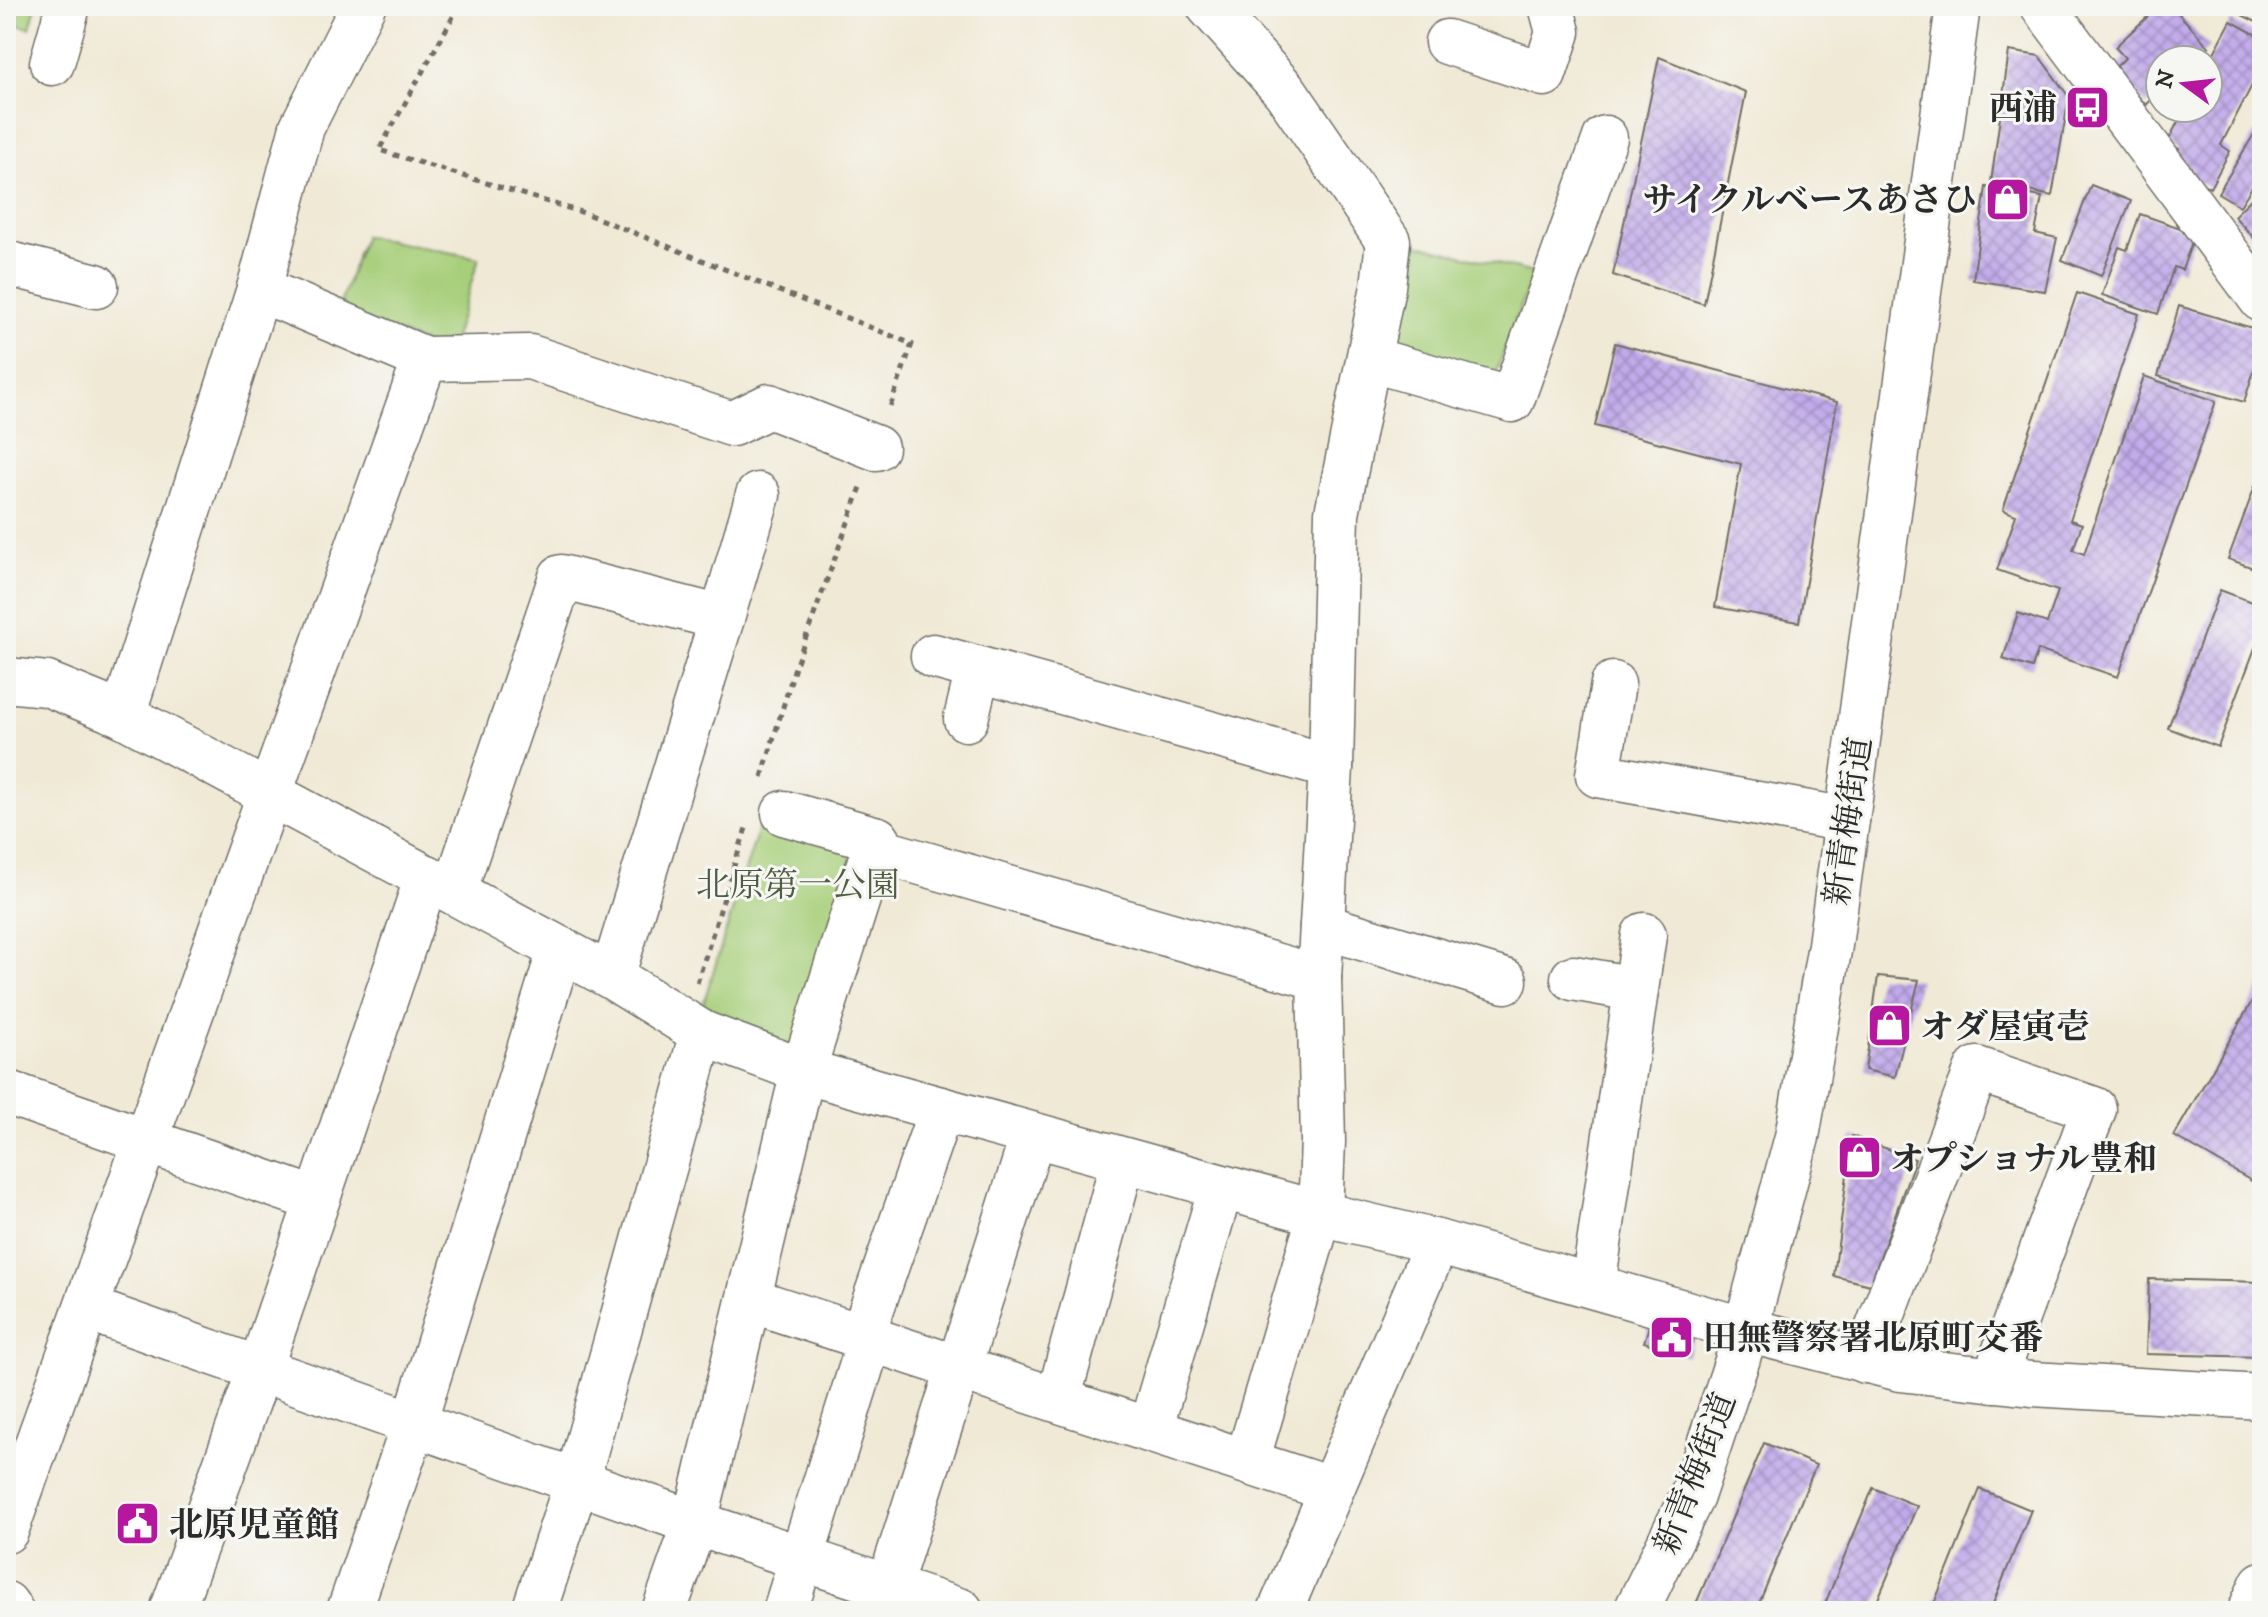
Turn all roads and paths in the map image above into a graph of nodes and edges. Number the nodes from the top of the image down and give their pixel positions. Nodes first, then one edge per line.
1 (68, 6) edge
2 (363, 6) edge
3 (1209, 6) edge
4 (1551, 6) edge
5 (1958, 6) edge
6 (2043, 6) edge
7 (1447, 42) dead end
8 (52, 63) dead end
9 (1605, 138) dead end
10 (6, 263) edge
11 (96, 286) dead end
12 (259, 289) junction
13 (2262, 300) edge
14 (425, 359) junction
15 (1369, 359) junction
16 (876, 448) dead end
17 (758, 495) dead end
18 (722, 618) junction
19 (933, 656) dead end
20 (978, 669) junction
21 (6, 680) edge
22 (1613, 684) dead end
23 (123, 715) junction
24 (966, 719) dead end
25 (1331, 767) junction
26 (269, 795) junction
27 (784, 813) dead end
28 (1847, 820) junction
29 (877, 839) junction
30 (440, 885) junction
31 (1322, 926) junction
32 (1644, 935) dead end
33 (560, 949) junction
34 (612, 977) junction
35 (1319, 978) junction
36 (1573, 978) dead end
37 (1505, 981) dead end
38 (1635, 989) junction
39 (702, 1033) junction
40 (803, 1071) junction
41 (6, 1092) edge
42 (941, 1109) junction
43 (1033, 1135) junction
44 (146, 1139) junction
45 (1123, 1160) junction
46 (1221, 1187) junction
47 (317, 1200) junction
48 (1320, 1214) junction
49 (1437, 1242) junction
50 (1593, 1286) junction
51 (750, 1300) junction
52 (86, 1308) junction
53 (1746, 1330) junction
54 (866, 1338) junction
55 (1865, 1361) junction
56 (959, 1368) junction
57 (260, 1369) junction
58 (1994, 1380) junction
59 (2262, 1397) edge
60 (1058, 1400) junction
61 (414, 1424) junction
62 (1150, 1430) junction
63 (1247, 1461) junction
64 (577, 1481) junction
65 (1330, 1489) junction
66 (695, 1523) junction
67 (6, 1531) edge
68 (801, 1558) junction
69 (2262, 1584) edge
70 (885, 1599) edge
71 (6, 1604) edge
72 (11, 1611) edge
73 (172, 1611) edge
74 (349, 1611) edge
75 (534, 1611) edge
76 (664, 1611) edge
77 (785, 1611) edge
78 (961, 1611) edge
79 (1280, 1611) edge
80 (1636, 1611) edge
81 (2250, 1611) edge

1 - 8 street
2 - 12 street
3 - 15 street
4 - 7 street
5 - 28 street, 新青梅街道
6 - 13 street
9 - 15 street
10 - 11 street
12 - 14 street
12 - 23 street
14 - 16 street
14 - 26 street
15 - 25 street
17 - 18 street
18 - 30 street
18 - 34 street
19 - 20 street
20 - 24 street
20 - 25 street
21 - 23 street
22 - 28 street
23 - 26 street
25 - 31 street
26 - 30 street
26 - 44 street
27 - 29 street
28 - 53 street, 新青梅街道
29 - 35 street
29 - 40 street
30 - 33 street
30 - 47 street
31 - 35 street
31 - 37 street
32 - 38 street
33 - 34 street
33 - 61 street
34 - 39 street
35 - 48 street
36 - 38 street
38 - 50 street
39 - 40 street
39 - 64 street
40 - 42 street
40 - 51 street
41 - 44 street
42 - 43 street
42 - 54 street
43 - 45 street
43 - 56 street
44 - 47 street
44 - 52 street
45 - 46 street
45 - 60 street
46 - 48 street
46 - 62 street
47 - 57 street
48 - 49 street
48 - 63 street
49 - 50 street
49 - 65 street
50 - 53 street
51 - 54 street
51 - 66 street
52 - 57 street
52 - 67 street
53 - 55 street
53 - 80 street, 新青梅街道
54 - 56 street
54 - 68 street
55 - 58 street
55 - 58 street
56 - 60 street
56 - 70 street
57 - 61 street
57 - 73 street
58 - 59 street
60 - 62 street
61 - 64 street
61 - 74 street
62 - 63 street
63 - 65 street
64 - 66 street
64 - 75 street
65 - 79 street
66 - 68 street
66 - 76 street
68 - 70 street
68 - 77 street
69 - 81 street
70 - 78 street
71 - 72 street

